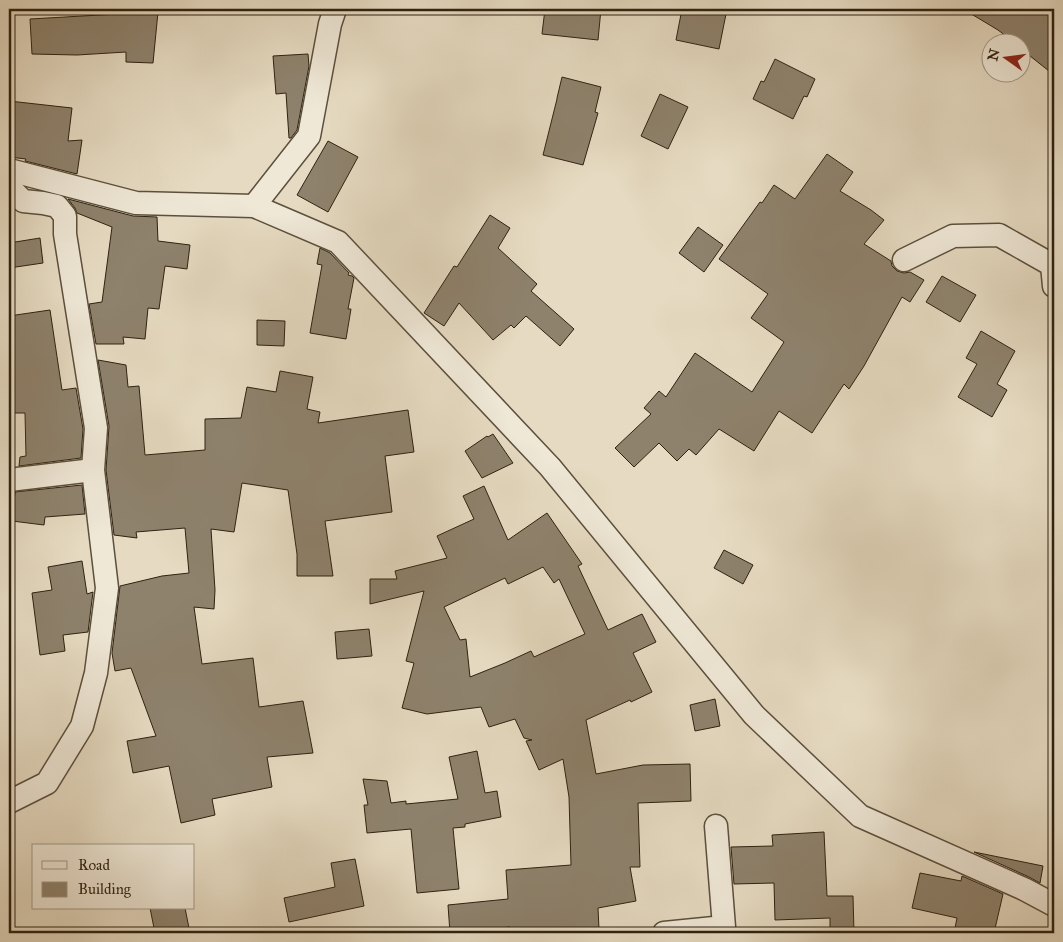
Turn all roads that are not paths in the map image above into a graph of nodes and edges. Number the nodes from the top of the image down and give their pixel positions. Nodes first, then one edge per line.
1 (335, 9) edge
2 (9, 170) edge
3 (9, 187) edge
4 (254, 206) junction
5 (904, 260) dead end
6 (1053, 270) edge
7 (93, 470) junction
8 (9, 480) edge
9 (9, 802) edge
10 (716, 826) dead end
11 (1054, 905) edge
12 (664, 933) edge

1 - 4 street
2 - 4 street
3 - 7 street
4 - 11 street
5 - 6 street
7 - 8 street
7 - 9 street
10 - 12 street

